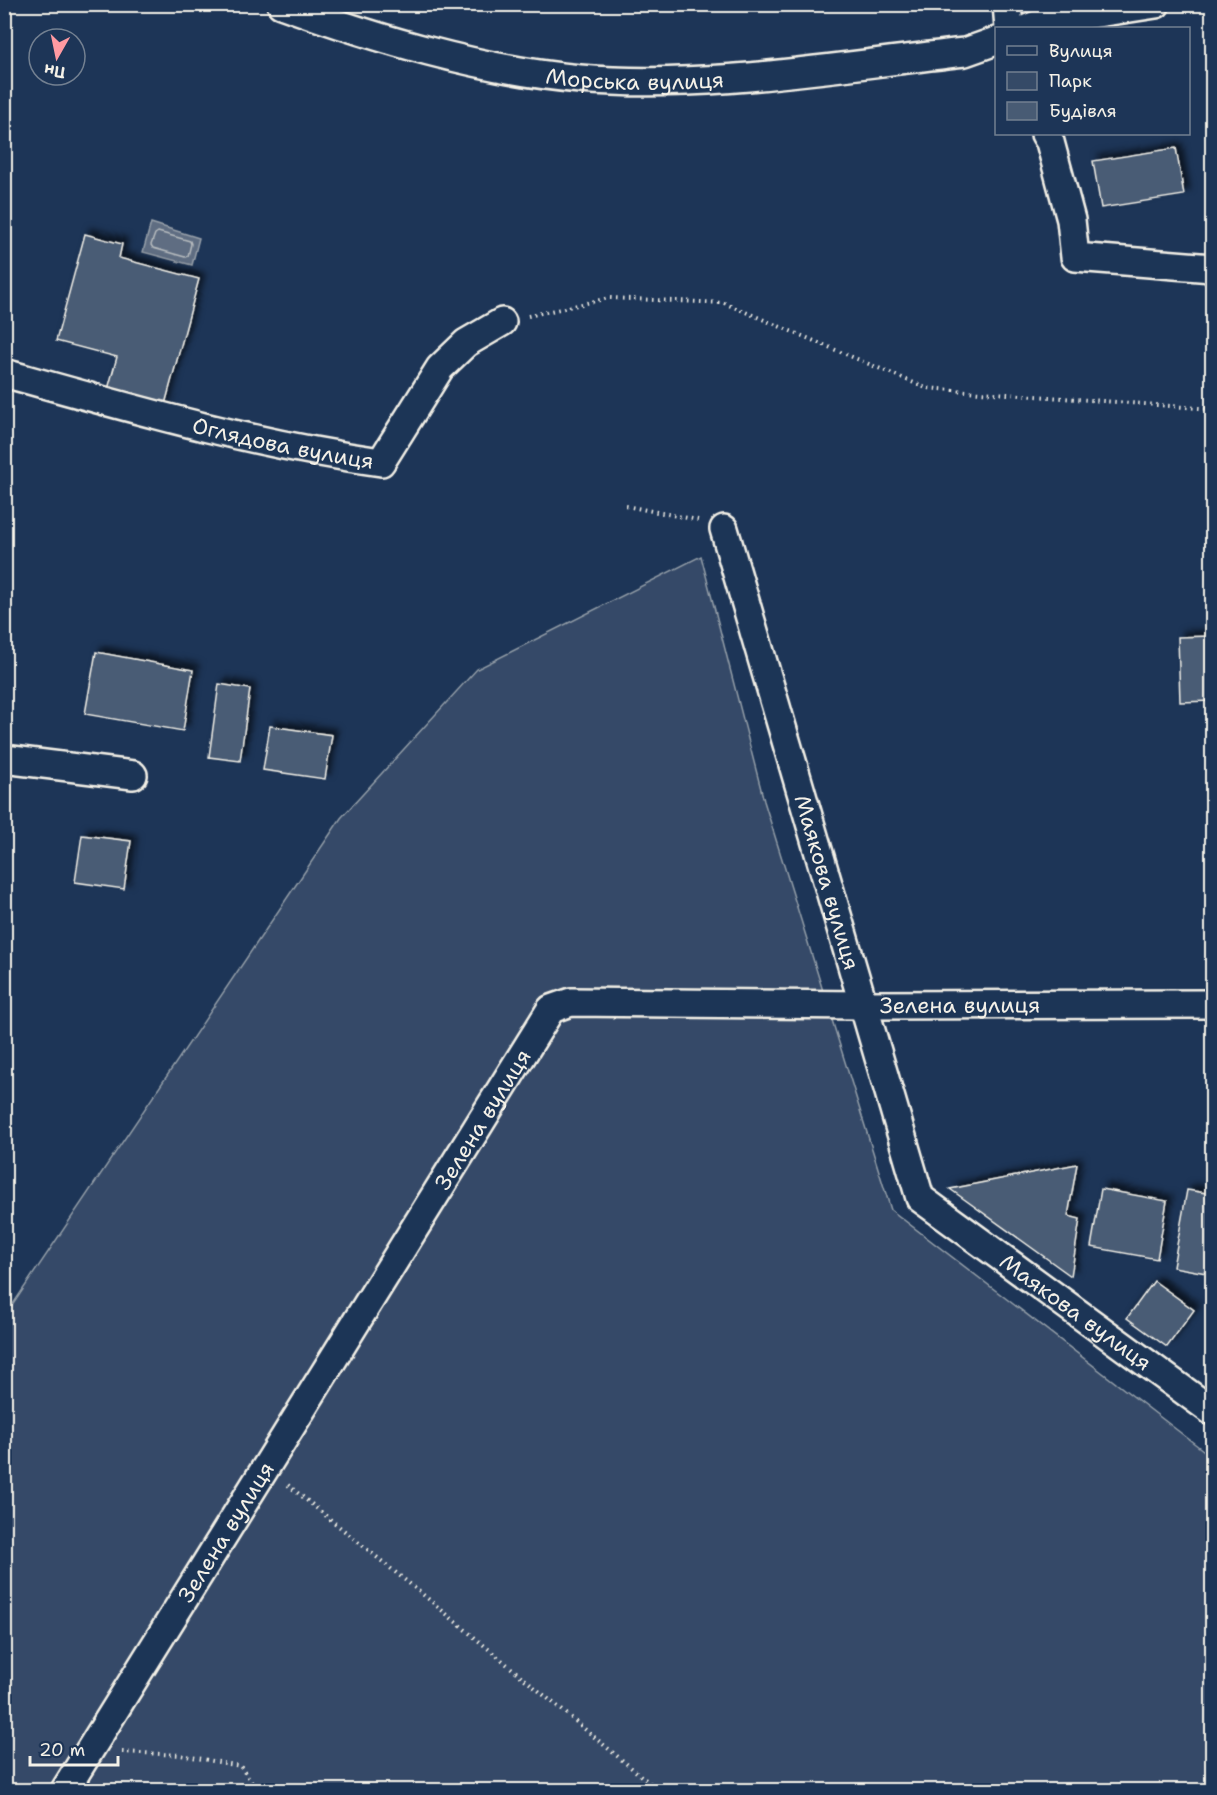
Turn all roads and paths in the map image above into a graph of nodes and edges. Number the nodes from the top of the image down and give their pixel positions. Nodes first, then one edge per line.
1 (281, 4) edge
2 (1007, 4) edge
3 (1156, 4) edge
4 (1009, 27) edge
5 (1031, 27) edge
6 (995, 41) edge
7 (1045, 135) edge
8 (1212, 268) edge
9 (502, 322) joint
10 (4, 373) edge
11 (1212, 409) edge
12 (626, 506) dead end
13 (724, 529) joint
14 (4, 759) edge
15 (134, 775) dead end
16 (1212, 1004) edge
17 (863, 1005) junction
18 (1212, 1411) edge
19 (266, 1467) junction
20 (90, 1749) junction
21 (65, 1791) edge
22 (257, 1791) edge
23 (657, 1791) edge

1 - 6 street, Морська вулиця
2 - 4 street
3 - 5 street
7 - 8 street
9 - 10 street, Оглядова вулиця
9 - 11 path
12 - 13 path
13 - 17 street, Маякова вулиця
14 - 15 street
16 - 17 street, Зелена вулиця
17 - 18 street, Маякова вулиця
17 - 19 street, Зелена вулиця
19 - 20 street, Зелена вулиця
19 - 23 path
20 - 21 street, Зелена вулиця
20 - 22 path

